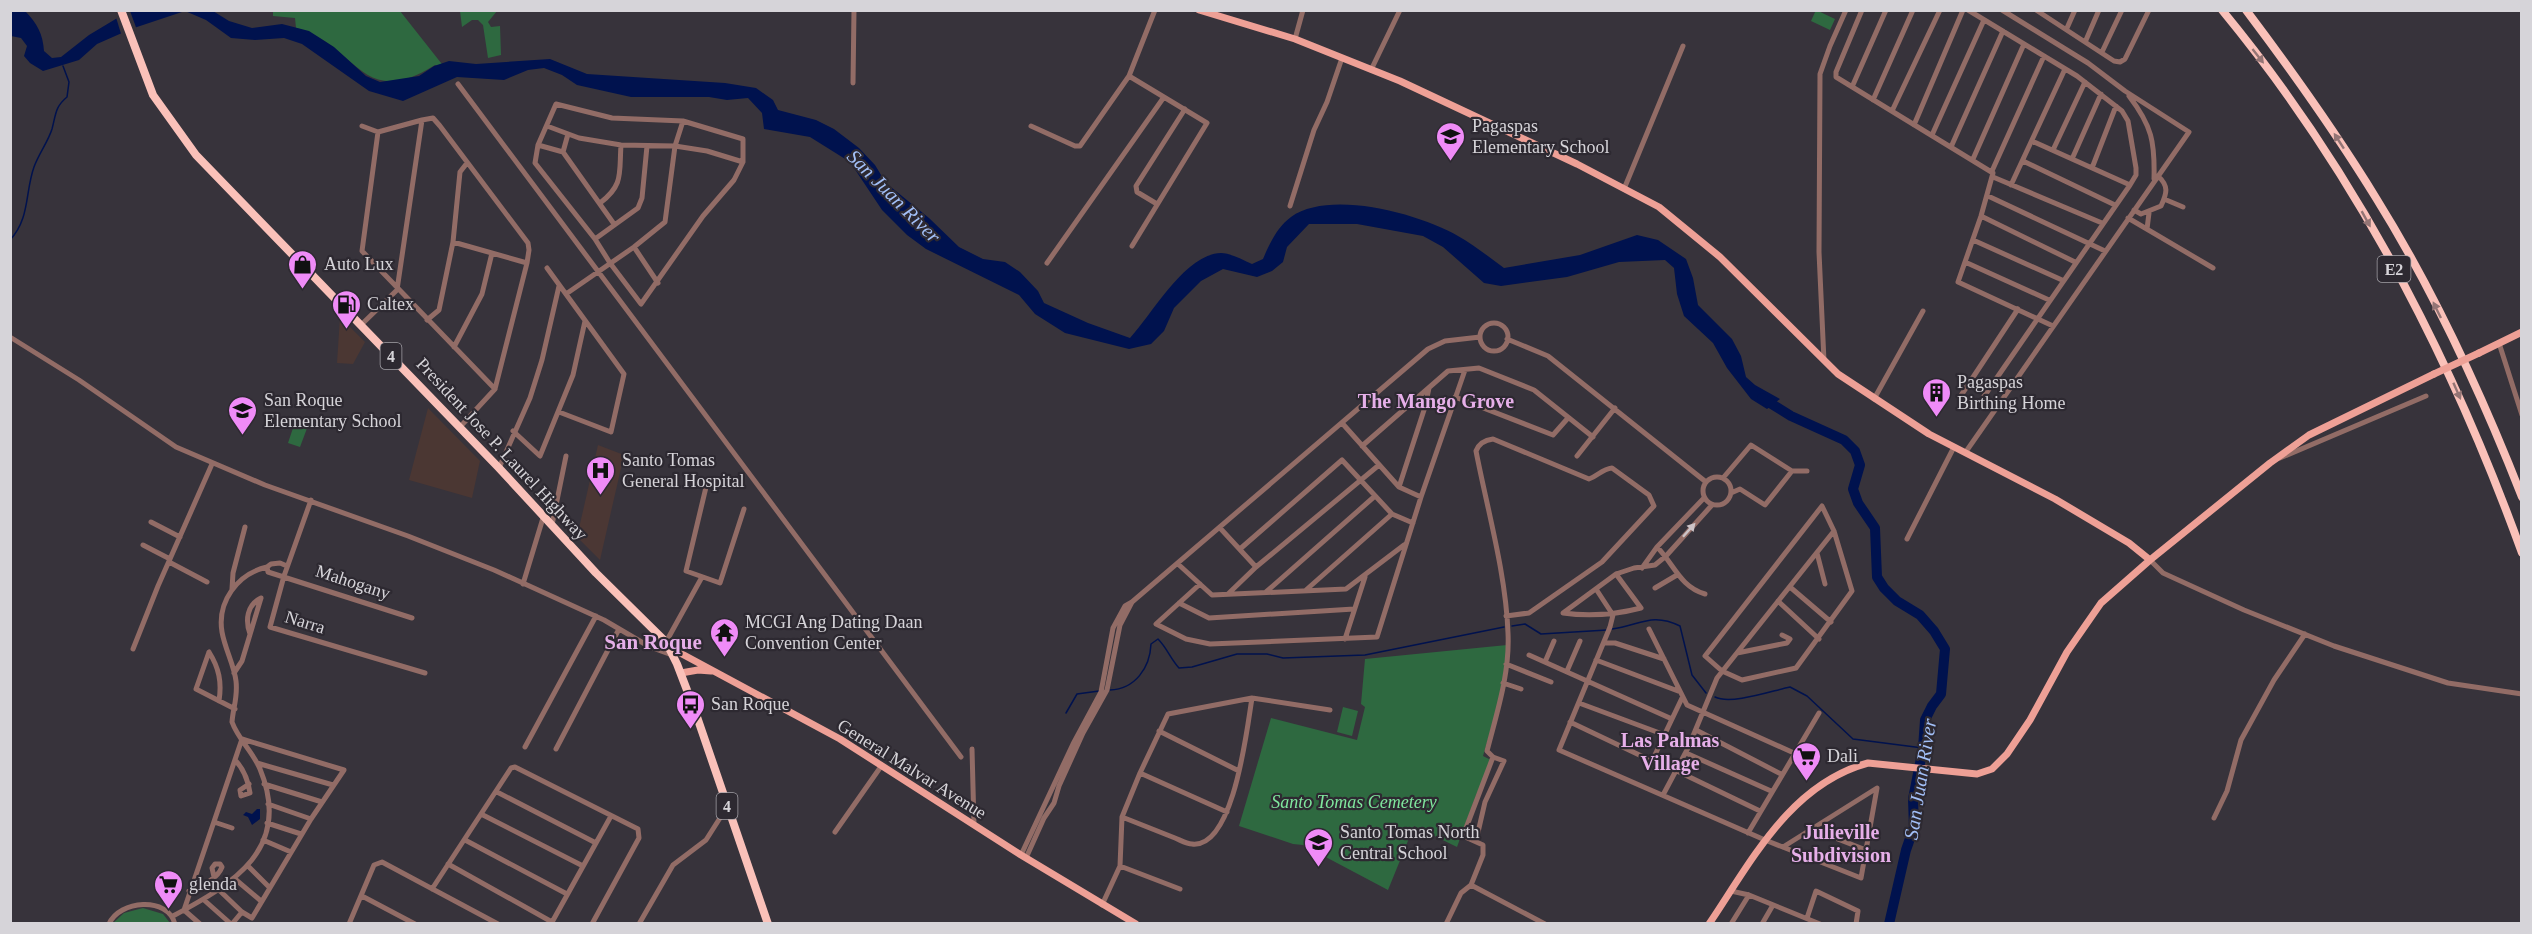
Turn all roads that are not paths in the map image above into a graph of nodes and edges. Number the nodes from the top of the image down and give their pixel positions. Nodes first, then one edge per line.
1 (121, 10) edge
2 (854, 10) edge
3 (1155, 10) edge
4 (1199, 10) edge
5 (1303, 10) edge
6 (1400, 10) edge
7 (1846, 10) edge
8 (1862, 10) edge
9 (1886, 10) edge
10 (1913, 10) edge
11 (1940, 10) edge
12 (1963, 10) edge
13 (1968, 10) edge
14 (2002, 10) edge
15 (2036, 10) edge
16 (2075, 10) edge
17 (2099, 10) edge
18 (2122, 10) edge
19 (2149, 10) edge
20 (2222, 10) edge
21 (2246, 10) edge
22 (1223, 14) edge
23 (2048, 14) edge
24 (1984, 20) junction
25 (2067, 28) junction
26 (2003, 31) junction
27 (1295, 39) junction
28 (2085, 40) junction
29 (2024, 44) junction
30 (1683, 46) dead end
31 (2102, 52) junction
32 (2044, 56) junction
33 (1342, 58) junction
34 (2065, 69) junction
35 (1371, 70) junction
36 (1129, 76) junction
37 (2085, 82) junction
38 (853, 83) dead end
39 (458, 84) dead end
40 (1852, 87) junction
41 (2125, 91) junction
42 (2101, 94) junction
43 (1164, 97) junction
44 (1873, 100) junction
45 (2116, 106) junction
46 (1185, 109) junction
47 (1892, 111) junction
48 (422, 120) junction
49 (683, 121) junction
50 (1914, 124) junction
51 (362, 126) dead end
52 (547, 126) junction
53 (1031, 126) dead end
54 (378, 132) junction
55 (568, 134) junction
56 (1932, 135) junction
57 (2032, 141) junction
58 (621, 145) junction
59 (538, 146) junction
60 (646, 146) junction
61 (675, 146) junction
62 (1951, 147) junction
63 (2053, 150) junction
64 (563, 152) junction
65 (1973, 159) junction
66 (2072, 159) junction
67 (2023, 161) junction
68 (743, 162) junction
69 (466, 164) junction
70 (2092, 168) junction
71 (1993, 174) junction
72 (2156, 178) junction
73 (2012, 185) junction
74 (2130, 185) junction
75 (1624, 189) junction
76 (1988, 196) junction
77 (2164, 199) junction
78 (600, 203) junction
79 (1157, 204) junction
80 (2115, 205) junction
81 (1290, 206) dead end
82 (2183, 207) dead end
83 (2134, 210) junction
84 (2149, 213) junction
85 (1981, 216) junction
86 (2128, 218) junction
87 (2102, 223) junction
88 (614, 224) junction
89 (2147, 229) junction
90 (595, 239) junction
91 (1973, 240) junction
92 (453, 242) junction
93 (2089, 242) junction
94 (1132, 246) dead end
95 (634, 247) junction
96 (2106, 251) junction
97 (492, 253) junction
98 (1965, 262) junction
99 (2075, 262) junction
100 (527, 263) junction
101 (610, 263) junction
102 (1047, 263) dead end
103 (547, 268) dead end
104 (2213, 268) dead end
105 (598, 271) junction
106 (2062, 280) junction
107 (658, 283) junction
108 (559, 286) junction
109 (397, 290) junction
110 (566, 294) junction
111 (2049, 300) junction
112 (2018, 309) junction
113 (1923, 311) dead end
114 (2036, 318) junction
115 (427, 320) junction
116 (585, 321) junction
117 (361, 325) junction
118 (2053, 326) junction
119 (2522, 332) edge
120 (10, 337) edge
121 (1480, 338) junction
122 (1508, 339) junction
123 (2499, 344) junction
124 (454, 347) junction
125 (1824, 363) junction
126 (1465, 370) junction
127 (1429, 388) junction
128 (495, 389) junction
129 (2426, 396) dead end
130 (1455, 397) junction
131 (1874, 399) junction
132 (1615, 408) junction
133 (559, 412) junction
134 (2522, 415) edge
135 (1568, 418) junction
136 (1342, 423) junction
137 (459, 428) junction
138 (513, 431) junction
139 (1593, 437) junction
140 (1362, 446) junction
141 (1954, 447) junction
142 (1965, 453) junction
143 (566, 456) dead end
144 (1577, 456) dead end
145 (2270, 463) junction
146 (212, 464) junction
147 (1379, 465) junction
148 (499, 468) junction
149 (1792, 471) junction
150 (1807, 471) dead end
151 (1723, 478) junction
152 (1361, 480) junction
153 (1706, 482) junction
154 (707, 483) dead end
155 (1399, 487) junction
156 (1731, 493) junction
157 (1375, 496) junction
158 (1421, 497) junction
159 (2522, 497) edge
160 (1704, 498) junction
161 (311, 501) junction
162 (1712, 505) junction
163 (744, 509) dead end
164 (1392, 514) junction
165 (543, 518) junction
166 (151, 522) dead end
167 (1413, 524) junction
168 (245, 527) dead end
169 (551, 527) junction
170 (1220, 528) junction
171 (1834, 531) junction
172 (180, 537) junction
173 (1907, 539) dead end
174 (1406, 543) junction
175 (143, 545) dead end
176 (1657, 547) junction
177 (1240, 549) junction
178 (1817, 553) junction
179 (2522, 553) edge
180 (1666, 556) junction
181 (2150, 560) junction
182 (169, 561) junction
183 (1178, 564) junction
184 (287, 566) junction
185 (1256, 567) junction
186 (1642, 568) junction
187 (268, 570) junction
188 (1616, 574) junction
189 (1677, 575) junction
190 (284, 576) junction
191 (1365, 576) junction
192 (702, 577) junction
193 (207, 582) dead end
194 (523, 584) junction
195 (1200, 584) junction
196 (1825, 584) dead end
197 (1352, 585) junction
198 (1790, 587) junction
199 (1655, 588) dead end
200 (232, 589) junction
201 (1596, 589) junction
202 (1305, 591) junction
203 (1360, 592) junction
204 (1265, 593) junction
205 (1228, 594) junction
206 (1705, 594) dead end
207 (1778, 602) junction
208 (1179, 603) junction
209 (1354, 609) junction
210 (1613, 615) junction
211 (596, 616) junction
212 (1506, 616) junction
213 (412, 618) dead end
214 (1831, 621) junction
215 (619, 629) junction
216 (1649, 629) dead end
217 (250, 634) junction
218 (1782, 634) dead end
219 (2305, 634) junction
220 (1345, 639) junction
221 (1819, 639) junction
222 (1554, 641) dead end
223 (1580, 641) dead end
224 (1605, 643) junction
225 (667, 644) junction
226 (133, 649) dead end
227 (1737, 653) junction
228 (1529, 655) dead end
229 (674, 656) junction
230 (1664, 658) junction
231 (1596, 660) junction
232 (1545, 662) junction
233 (1506, 664) junction
234 (1567, 671) junction
235 (1722, 671) junction
236 (716, 672) junction
237 (234, 673) junction
238 (425, 673) dead end
239 (681, 673) junction
240 (1587, 681) junction
241 (1551, 682) dead end
242 (1503, 683) junction
243 (1521, 689) dead end
244 (1678, 691) junction
245 (2522, 694) edge
246 (1252, 698) junction
247 (1683, 698) junction
248 (219, 701) junction
249 (1579, 703) junction
250 (235, 709) junction
251 (1329, 710) dead end
252 (1703, 713) junction
253 (1819, 713) dead end
254 (1672, 719) junction
255 (1570, 722) junction
256 (1696, 730) junction
257 (1159, 731) junction
258 (1665, 735) junction
259 (242, 739) junction
260 (525, 747) dead end
261 (556, 749) dead end
262 (972, 749) dead end
263 (1686, 753) junction
264 (1794, 753) junction
265 (961, 757) dead end
266 (1493, 757) junction
267 (235, 760) junction
268 (257, 763) junction
269 (882, 765) junction
270 (1239, 771) junction
271 (1677, 771) junction
272 (1140, 773) junction
273 (1782, 774) junction
274 (249, 784) dead end
275 (264, 784) junction
276 (333, 785) junction
277 (1771, 791) junction
278 (497, 792) junction
279 (1663, 795) junction
280 (322, 801) junction
281 (268, 804) junction
282 (727, 807) junction
283 (1760, 811) junction
284 (1227, 812) junction
285 (482, 814) junction
286 (611, 816) junction
287 (1122, 817) junction
288 (2214, 818) dead end
289 (311, 819) junction
290 (214, 822) junction
291 (267, 823) junction
292 (974, 825) junction
293 (232, 828) dead end
294 (1812, 829) junction
295 (835, 832) dead end
296 (1748, 833) junction
297 (301, 834) junction
298 (263, 840) junction
299 (465, 840) junction
300 (1765, 840) junction
301 (1476, 841) junction
302 (596, 843) junction
303 (1783, 847) junction
304 (1866, 850) junction
305 (291, 852) junction
306 (1024, 856) junction
307 (448, 864) junction
308 (248, 866) junction
309 (583, 866) junction
310 (1120, 866) junction
311 (214, 877) dead end
312 (235, 879) junction
313 (1471, 885) junction
314 (269, 887) junction
315 (432, 889) junction
316 (1180, 889) dead end
317 (219, 890) junction
318 (189, 891) junction
319 (1731, 891) junction
320 (567, 894) junction
321 (1749, 895) junction
322 (362, 896) junction
323 (204, 900) junction
324 (261, 901) junction
325 (1773, 904) junction
326 (1102, 905) junction
327 (184, 910) junction
328 (242, 912) junction
329 (173, 916) junction
330 (1806, 918) junction
331 (552, 923) edge
332 (1816, 923) edge
333 (109, 924) edge
334 (175, 924) edge
335 (200, 924) edge
336 (232, 924) edge
337 (349, 924) edge
338 (415, 924) edge
339 (498, 924) edge
340 (592, 924) edge
341 (639, 924) edge
342 (768, 924) edge
343 (1136, 924) edge
344 (1446, 924) edge
345 (1545, 924) edge
346 (1709, 924) edge
347 (1731, 924) edge
348 (1762, 924) edge
349 (1856, 924) edge

1 - 117 highway, President Jose P. Laurel Highway / 4
2 - 38 street
3 - 36 street
4 - 22 main road
5 - 27 street
6 - 35 street
7 - 125 street
8 - 40 street
9 - 40 street
10 - 44 street
11 - 47 street
12 - 50 street
13 - 24 street
14 - 41 street
15 - 23 street
16 - 25 street
17 - 28 street
18 - 31 street
19 - 31 street
20 -> 179 highway, E2
159 -> 21 highway, E2
22 - 27 main road
23 - 25 street
24 - 26 street
24 - 56 street
25 - 28 street
26 - 29 street
26 - 62 street
27 - 33 main road
28 - 31 street
29 - 32 street
29 - 65 street
30 - 75 street
32 - 34 street
32 - 71 street
33 - 35 main road
33 - 81 street
34 - 37 street
34 - 57 street
35 - 75 main road
36 - 43 street
36 - 53 street
37 - 42 street
37 - 63 street
39 - 105 street
40 - 44 street
41 - 72 street
41 - 72 street
42 - 45 street
42 - 66 street
43 - 46 street
43 - 102 street
44 - 47 street
45 - 70 street
45 - 74 street
46 - 79 street
46 - 79 street
47 - 50 street
48 - 54 street
48 - 69 street
48 - 109 street
49 - 52 street
49 - 61 street
49 - 68 street
50 - 56 street
51 - 54 street
52 - 55 street
52 - 59 street
54 - 109 street
55 - 58 street
55 - 64 street
56 - 62 street
57 - 63 street
57 - 67 street
58 - 60 street
58 - 78 street
59 - 64 street
59 - 90 street
60 - 61 street
60 - 88 street
61 - 68 street
61 - 95 street
62 - 65 street
63 - 66 street
64 - 78 street
65 - 71 street
66 - 70 street
67 - 73 street
67 - 80 street
68 - 107 street
69 - 92 street
69 - 100 street
70 - 74 street
71 - 73 street
71 - 76 street
72 - 77 street
72 - 83 street
73 - 87 street
74 - 80 street
75 - 125 main road
76 - 85 street
76 - 93 street
77 - 82 street
77 - 84 street
78 - 88 street
79 - 94 street
80 - 87 street
83 - 84 street
83 - 86 street
84 - 89 street
85 - 91 street
85 - 99 street
86 - 89 street
86 - 96 street
87 - 93 street
88 - 90 street
89 - 104 street
90 - 101 street
91 - 98 street
91 - 106 street
92 - 97 street
92 - 115 street
93 - 96 street
93 - 99 street
95 - 101 street
95 - 107 street
96 - 118 street
97 - 100 street
97 - 124 street
98 - 111 street
98 - 112 street
99 - 106 street
100 - 128 street
101 - 105 street
101 - 107 street
103 - 108 street
105 - 110 street
105 - 265 street
106 - 111 street
108 - 110 street
108 - 138 street
109 - 115 street
109 - 117 street
110 - 116 street
111 - 114 street
112 - 114 street
112 - 114 street
113 - 131 street
114 - 118 street
115 - 124 street
116 - 133 street
116 - 133 street
117 - 137 highway, President Jose P. Laurel Highway / 4
118 - 142 street
119 - 123 main road
120 - 146 street
121 - 122 street
121 - 122 street
121 - 136 street
122 - 132 street
123 - 134 street
123 - 145 main road, bridge
124 - 128 street
125 - 131 main road
126 - 127 street
126 - 130 street
126 - 135 street
127 - 140 street
127 - 155 street
128 - 137 street
129 - 145 street
130 - 135 street
130 - 158 street
131 - 141 main road
132 - 139 street
132 - 153 street
133 - 138 street
135 - 139 street
136 - 140 street
136 - 170 street
137 - 148 highway, President Jose P. Laurel Highway / 4
138 - 148 street
139 - 144 street
140 - 147 street
141 - 142 main road
141 - 173 street
142 - 181 main road
143 - 169 street
145 - 181 main road
146 - 161 street
146 - 172 street
147 - 152 street
147 - 155 street
148 - 165 highway, President Jose P. Laurel Highway / 4
149 - 150 street
149 - 151 street
149 - 156 street
151 - 153 street
151 - 156 street
152 - 157 street
152 - 177 street
152 - 185 street
153 - 160 street
154 - 192 street
155 - 158 street
156 - 162 street
157 - 164 street
157 - 204 street
158 - 167 street
160 - 162 street
160 - 176 street
161 - 184 street, Narra
161 - 194 street
180 -> 162 street
163 - 192 street
164 - 167 street
164 - 202 street
165 - 169 highway, President Jose P. Laurel Highway / 4
165 - 194 street
166 - 172 street
167 - 174 street
168 - 200 street
169 - 225 highway, President Jose P. Laurel Highway / 4
170 - 177 street
170 - 183 street
171 - 178 street
171 - 214 street
171 - 235 street
172 - 182 street
174 - 191 street
174 - 220 street
175 - 182 street
176 - 180 street
176 - 186 street
177 - 185 street
178 - 196 street
178 - 198 street
180 - 186 street
180 - 189 street
181 - 219 street
181 - 300 main road
182 - 193 street
182 - 226 street
183 - 195 street
183 - 306 street
184 - 187 street
184 - 190 street, Narra
185 - 205 street
186 - 188 street
187 - 190 street, Mahogany
187 - 200 street
188 - 201 street
188 - 210 street
189 - 199 street
189 - 206 street
190 - 213 street, Mahogany
190 - 238 street, Narra
191 - 197 street
191 - 203 street
192 - 225 street
194 - 211 street
195 - 205 street
195 - 208 street
197 - 202 street
197 - 203 street
198 - 207 street
198 - 214 street
200 - 237 street
201 - 210 street
201 - 210 street
202 - 204 street
203 - 209 street
204 - 205 street
207 - 221 street
207 - 227 street
208 - 209 street
208 - 220 street
209 - 220 street
210 - 224 street
211 - 215 street
211 - 260 street
212 - 212 street
212 - 233 street
214 - 221 street
215 - 229 street
215 - 261 street
216 - 230 street
217 - 217 street
217 - 237 street
218 - 227 street
219 - 245 street
219 - 288 street
221 - 235 street
222 - 232 street
223 - 234 street
224 - 230 street
224 - 231 street
225 - 229 highway, President Jose P. Laurel Highway / 4
225 - 236 main road, General Malvar Avenue / 4
227 - 235 street
228 - 232 street
229 - 239 highway, President Jose P. Laurel Highway / 4
230 - 244 street
231 - 240 street
231 - 244 street
232 - 234 street
233 - 241 street
233 - 242 street
234 - 240 street
235 - 252 street
236 - 239 main road
236 - 269 main road, General Malvar Avenue / 4
237 - 250 street
239 - 282 highway, President Jose P. Laurel Highway / 4
240 - 249 street
240 - 254 street
242 - 243 street
242 - 266 street
244 - 247 street
246 - 251 street
246 - 257 street
246 - 270 street
247 - 252 street
247 - 254 street
248 - 248 street
248 - 250 street
249 - 255 street
249 - 258 street
250 - 259 street
252 - 256 street
252 - 264 street
253 - 264 street
254 - 258 street
255 - 258 street
255 - 279 street
256 - 263 street
256 - 273 street
257 - 270 street
257 - 272 street
259 - 267 street
259 - 268 street
259 - 276 street
262 - 292 street
263 - 271 street
263 - 277 street
264 - 273 street
266 - 301 street
266 - 301 street
267 - 274 street
267 - 290 street
268 - 275 street
268 - 276 street
269 - 292 main road, General Malvar Avenue / 4
269 - 295 street
270 - 284 street
271 - 279 street
271 - 283 street
272 - 284 street
272 - 287 street
273 - 277 street
275 - 280 street
275 - 281 street
276 - 280 street
277 - 283 street
278 - 285 street
278 - 286 street
278 - 302 street
279 - 296 street
280 - 289 street
281 - 289 street
281 - 291 street
282 - 341 street
282 - 342 highway, President Jose P. Laurel Highway / 4
283 - 296 street
284 - 287 street
285 - 299 street
285 - 309 street
286 - 302 street
286 - 340 street
287 - 310 street
289 - 297 street
290 - 293 street
290 - 318 street
291 - 297 street
291 - 298 street
292 - 306 main road, General Malvar Avenue / 4
294 - 303 street
294 - 304 street
294 - 304 street
296 - 300 street
297 - 305 street
298 - 305 street
298 - 308 street
299 - 307 street
299 - 320 street
300 - 303 street
300 - 319 main road
301 - 313 street
302 - 309 street
303 - 304 street
305 - 314 street
306 - 326 main road, General Malvar Avenue / 4
307 - 315 street
307 - 331 street
308 - 312 street
308 - 314 street
309 - 320 street
310 - 316 street
310 - 326 street
311 - 318 street
312 - 317 street
312 - 324 street
313 - 344 street
313 - 345 street
314 - 324 street
315 - 322 street
315 - 339 street
317 - 323 street
317 - 328 street
318 - 327 street
319 - 321 street
319 - 346 main road
320 - 331 street
321 - 325 street
321 - 347 street
322 - 337 street
322 - 338 street
323 - 327 street
323 - 336 street
324 - 328 street
325 - 330 street
325 - 348 street
326 - 343 main road, General Malvar Avenue / 4
327 - 329 street
327 - 335 street
328 - 336 street
329 - 333 street
329 - 334 street
330 - 332 street
330 - 349 street

